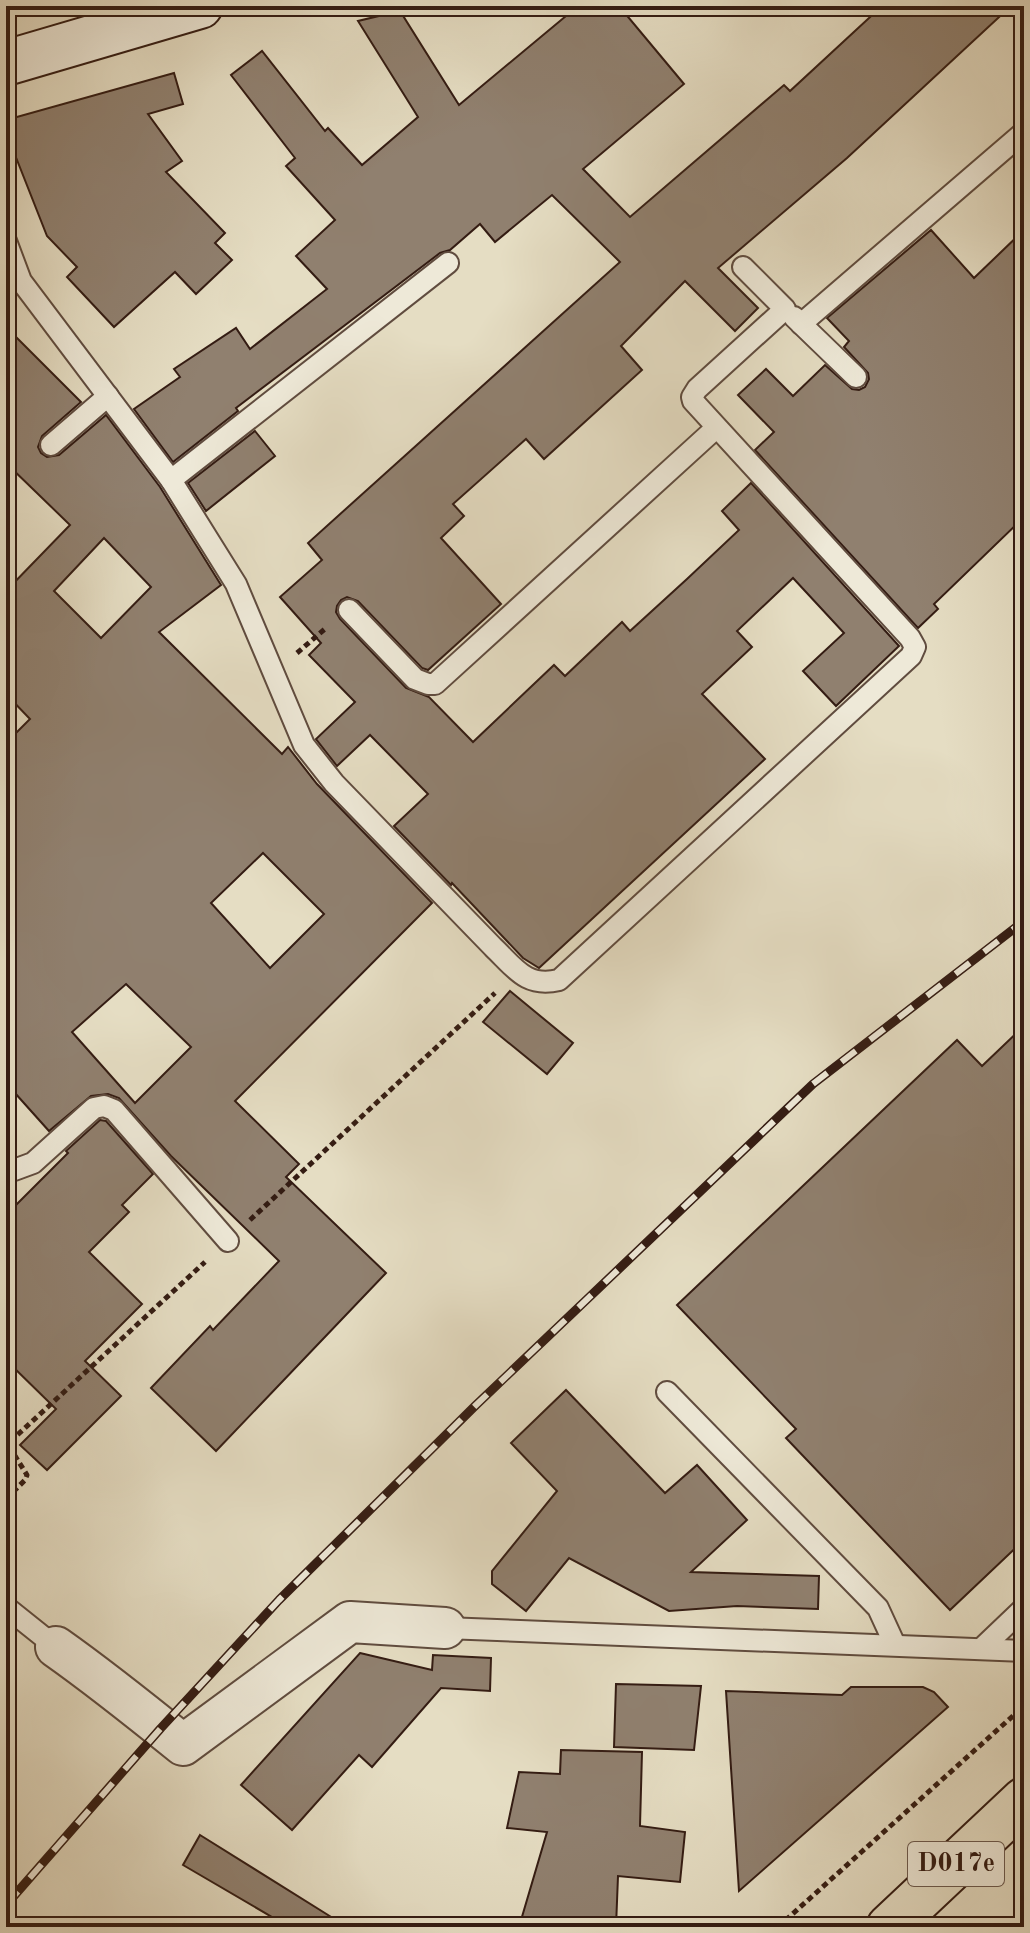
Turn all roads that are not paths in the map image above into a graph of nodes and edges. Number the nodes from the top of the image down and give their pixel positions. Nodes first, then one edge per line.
1 (200, 6) edge
2 (6, 63) edge
3 (1024, 132) edge
4 (6, 241) edge
5 (448, 263) dead end
6 (743, 267) dead end
7 (13, 287) edge
8 (785, 309) junction
9 (801, 324) junction
10 (856, 377) dead end
11 (108, 396) junction
12 (716, 428) junction
13 (51, 445) dead end
14 (171, 480) junction
15 (349, 610) road end
16 (6, 1168) edge
17 (228, 1241) dead end
18 (667, 1392) dead end
19 (6, 1607) edge
20 (1024, 1608) edge
21 (445, 1628) joint
22 (895, 1645) junction
23 (56, 1647) joint
24 (981, 1649) junction
25 (1024, 1651) edge
26 (1024, 1800) edge
27 (889, 1927) edge

1 - 2 main road
3 - 9 lane
4 - 7 lane
5 - 14 lane
6 - 8 lane
7 - 11 lane
8 - 9 lane
8 - 12 lane
9 - 10 lane
11 - 13 lane
11 - 14 lane
12 - 14 lane
12 - 15 lane
16 - 17 lane
18 - 22 lane
19 - 23 lane
20 - 24 lane
21 - 22 lane
21 - 23 street
22 - 24 lane
24 - 25 lane
26 - 27 main road, D017e

